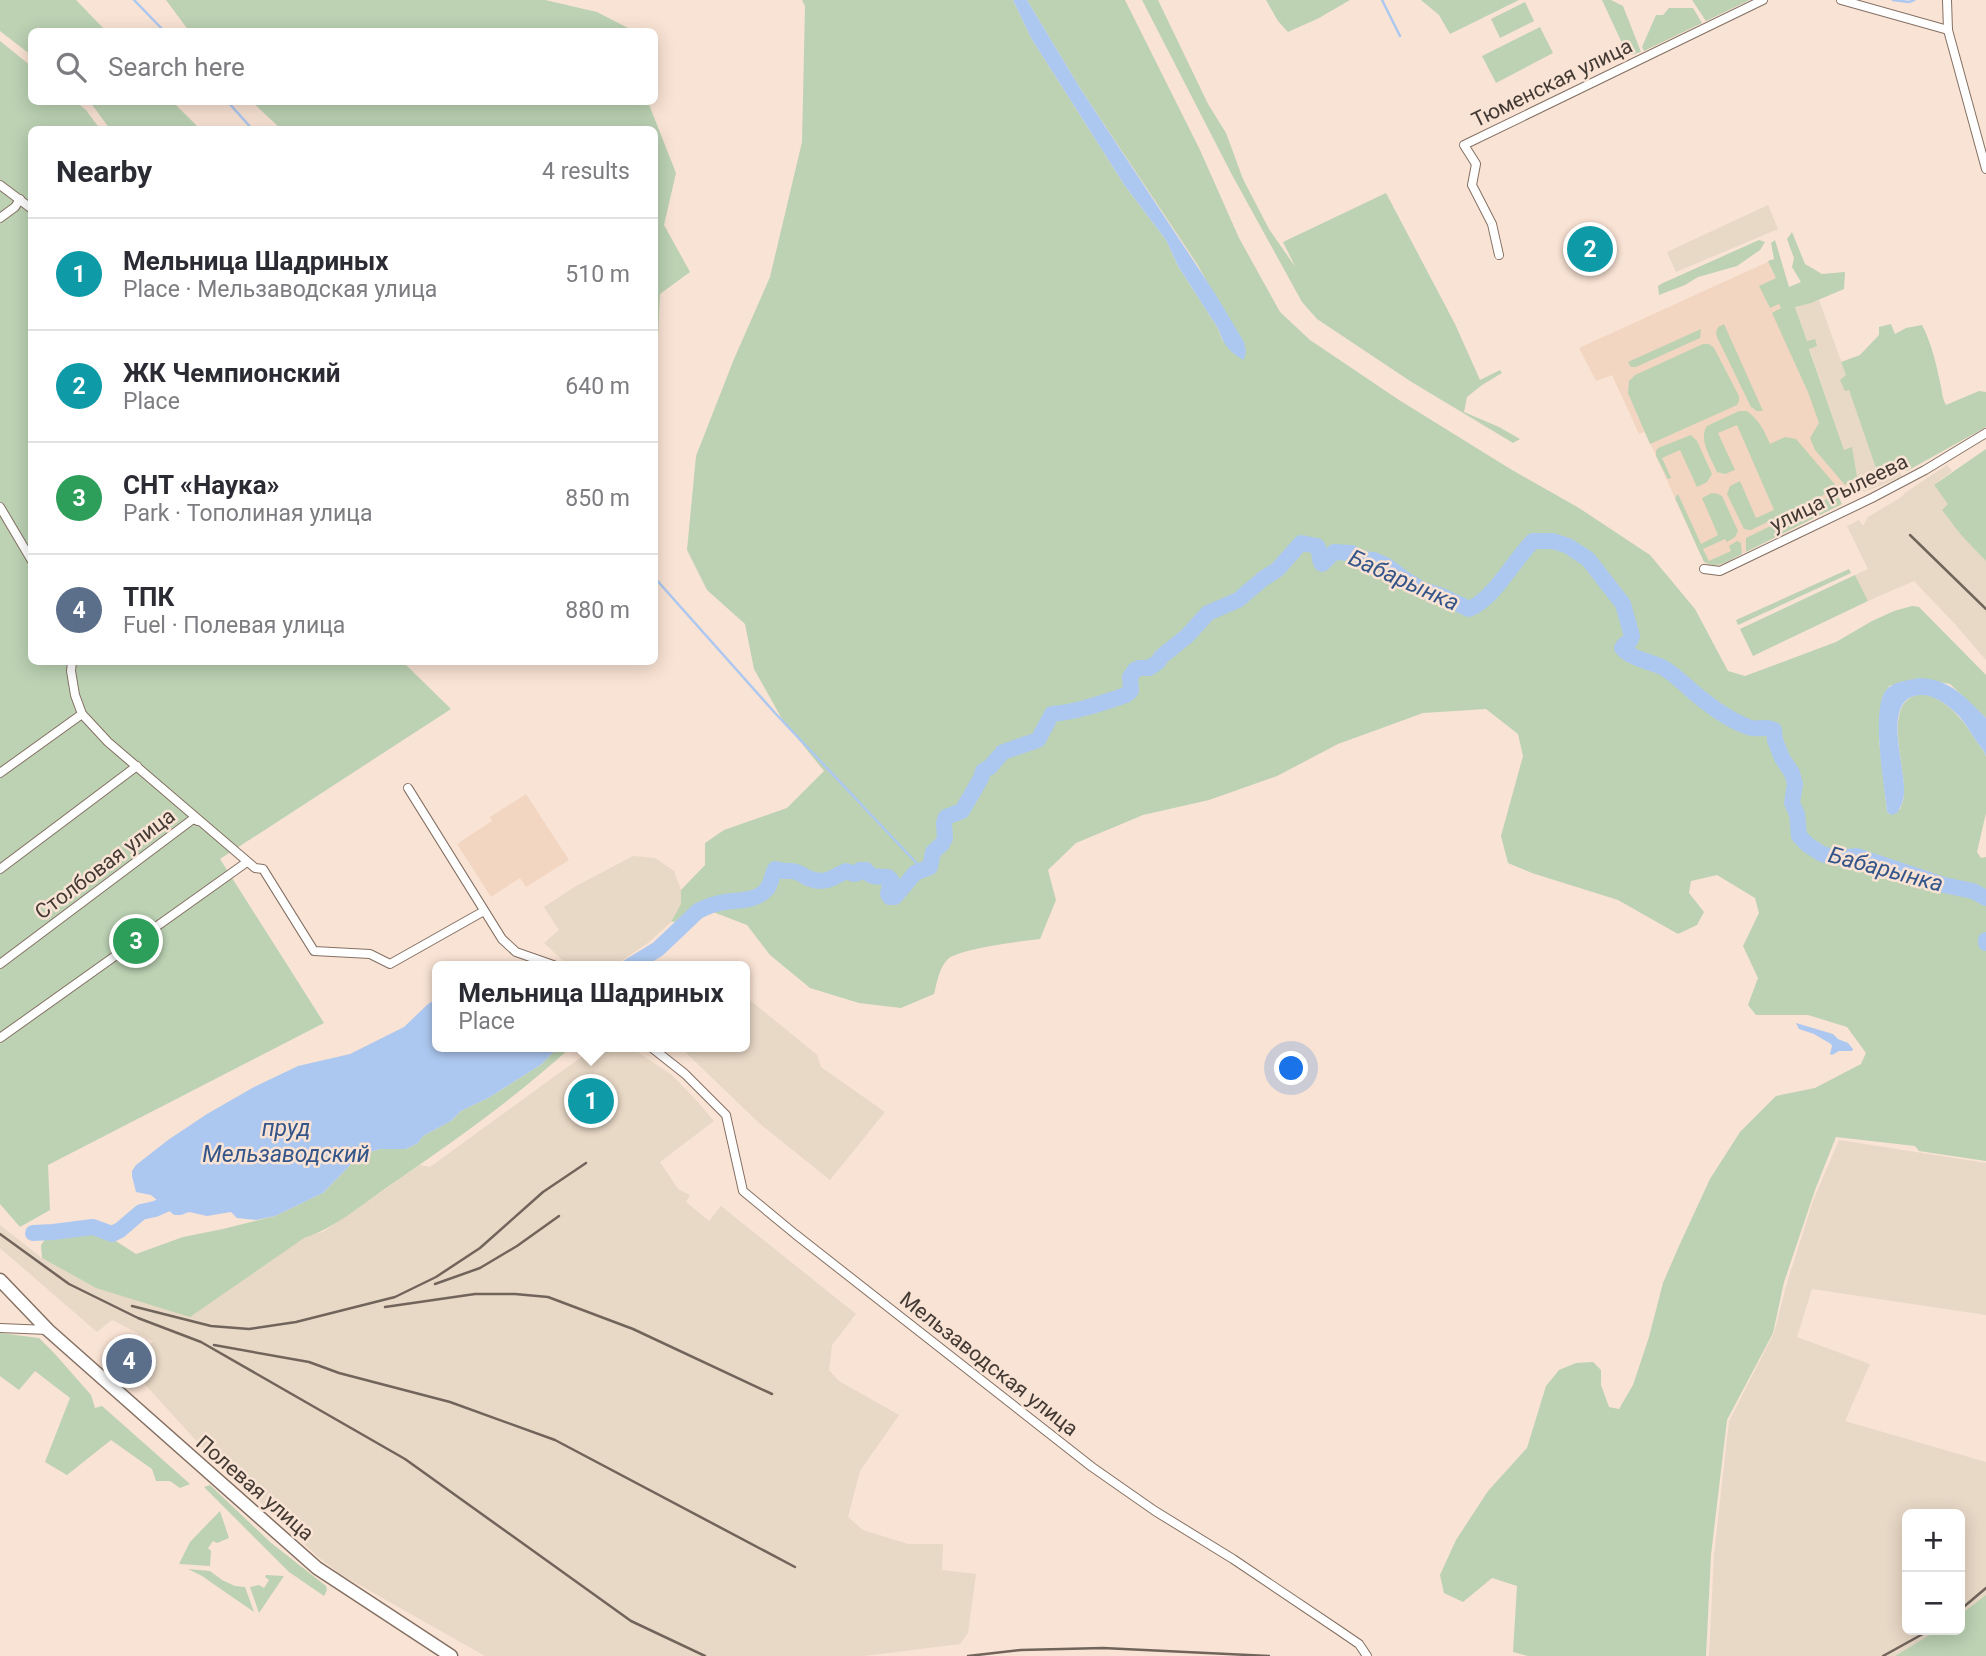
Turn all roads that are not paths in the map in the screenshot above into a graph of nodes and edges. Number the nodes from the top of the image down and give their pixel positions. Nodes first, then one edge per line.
1 (1763, 0) edge
2 (1841, 0) edge
3 (1947, 0) edge
4 (1948, 30) junction
5 (1986, 169) edge
6 (0, 185) edge
7 (20, 199) junction
8 (28, 206) edge
9 (0, 218) edge
10 (1499, 255) dead end
11 (1986, 433) edge
12 (0, 507) edge
13 (28, 554) edge
14 (1704, 569) dead end
15 (72, 665) edge
16 (82, 714) junction
17 (137, 766) junction
18 (0, 774) edge
19 (408, 788) dead end
20 (198, 821) junction
21 (247, 862) junction
22 (0, 869) edge
23 (484, 911) junction
24 (541, 961) edge
25 (0, 964) edge
26 (0, 1038) edge
27 (657, 1052) edge
28 (0, 1280) edge
29 (0, 1328) edge
30 (48, 1330) junction
31 (450, 1656) edge
32 (1367, 1656) edge

1 - 10 street, Тюменская улица
2 - 4 street
3 - 4 street
4 - 5 street
6 - 7 street
7 - 8 street
7 - 9 street
11 - 14 street, улица Рылеева
12 - 13 street
15 - 16 street
16 - 17 street
16 - 18 street
17 - 20 street
17 - 22 street
19 - 23 street
20 - 21 street
20 - 25 street, Столбовая улица
21 - 23 street
21 - 26 street
23 - 24 street
27 - 32 street, Мельзаводская улица
28 - 30 street, Полевая улица
29 - 30 street
30 - 31 street, Полевая улица

